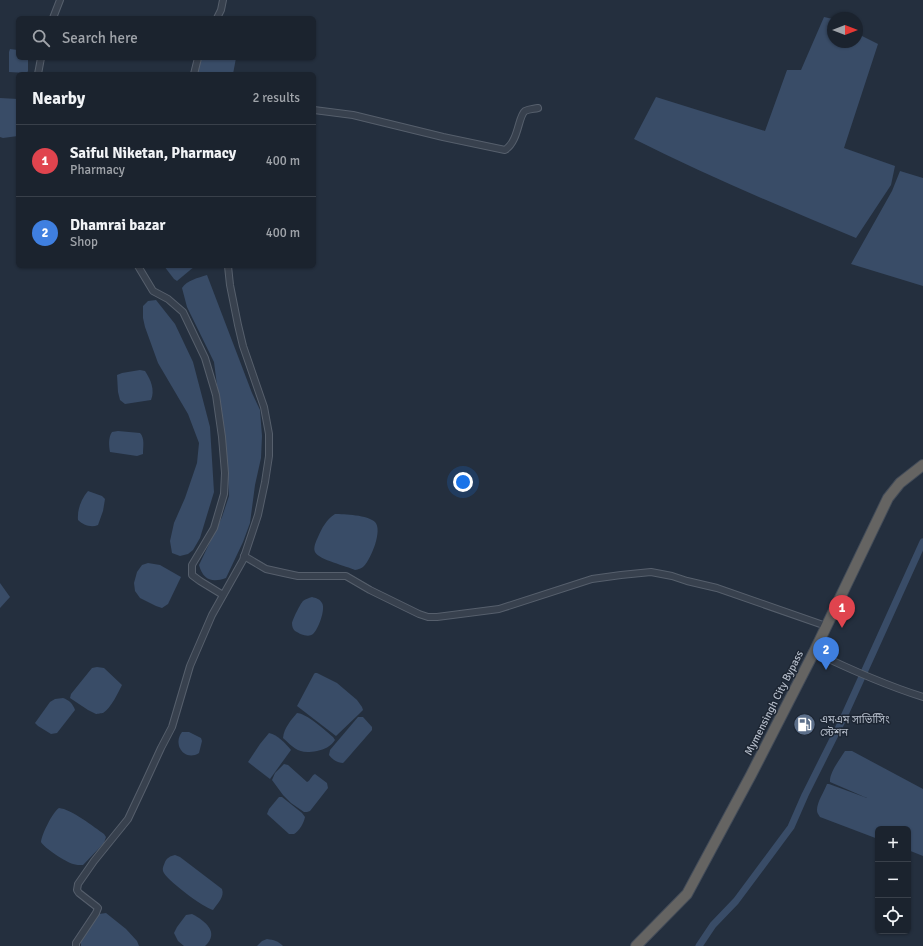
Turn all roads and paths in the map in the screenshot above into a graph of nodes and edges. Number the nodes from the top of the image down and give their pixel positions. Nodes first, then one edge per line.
1 (60, 0) edge
2 (223, 0) edge
3 (54, 16) edge
4 (218, 16) edge
5 (41, 60) edge
6 (198, 60) edge
7 (38, 72) edge
8 (194, 72) edge
9 (538, 108) dead end
10 (316, 110) edge
11 (139, 268) edge
12 (228, 268) edge
13 (923, 465) edge
14 (244, 556) junction
15 (223, 595) junction
16 (826, 626) junction
17 (814, 652) junction
18 (923, 697) edge
19 (76, 946) edge
20 (636, 946) edge

1 - 3 street
2 - 4 street
5 - 7 street
6 - 8 street
9 - 10 street
11 - 15 street
12 - 14 street
13 - 16 highway, Mymensingh City Bypass
14 - 15 street
14 - 16 street
15 - 19 street
16 - 17 highway, Mymensingh City Bypass
17 - 18 street
17 - 20 highway, Mymensingh City Bypass

